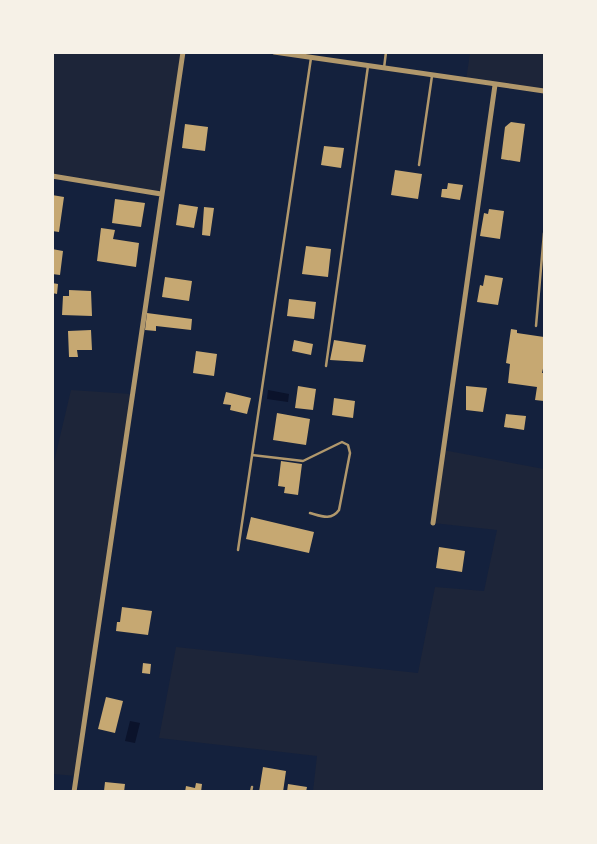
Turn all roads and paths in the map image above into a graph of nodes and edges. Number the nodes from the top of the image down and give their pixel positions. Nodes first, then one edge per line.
1 (183, 52) edge
2 (274, 52) edge
3 (386, 52) edge
4 (311, 58) junction
5 (368, 66) junction
6 (384, 68) junction
7 (432, 76) junction
8 (495, 85) junction
9 (544, 92) edge
10 (419, 165) dead end
11 (52, 176) edge
12 (161, 194) junction
13 (544, 232) edge
14 (536, 326) dead end
15 (326, 366) dead end
16 (252, 455) junction
17 (310, 514) dead end
18 (433, 523) dead end
19 (238, 550) dead end
20 (252, 787) dead end
21 (74, 792) edge
22 (251, 792) edge

1 - 12 street
2 - 4 street
3 - 6 lane
4 - 5 street
4 - 16 lane
5 - 6 street
5 - 15 lane
6 - 7 street
7 - 8 street
7 - 10 lane
8 - 9 street
8 - 18 street
11 - 12 street
12 - 21 street
13 - 14 lane
16 - 17 lane
16 - 19 lane
20 - 22 lane

